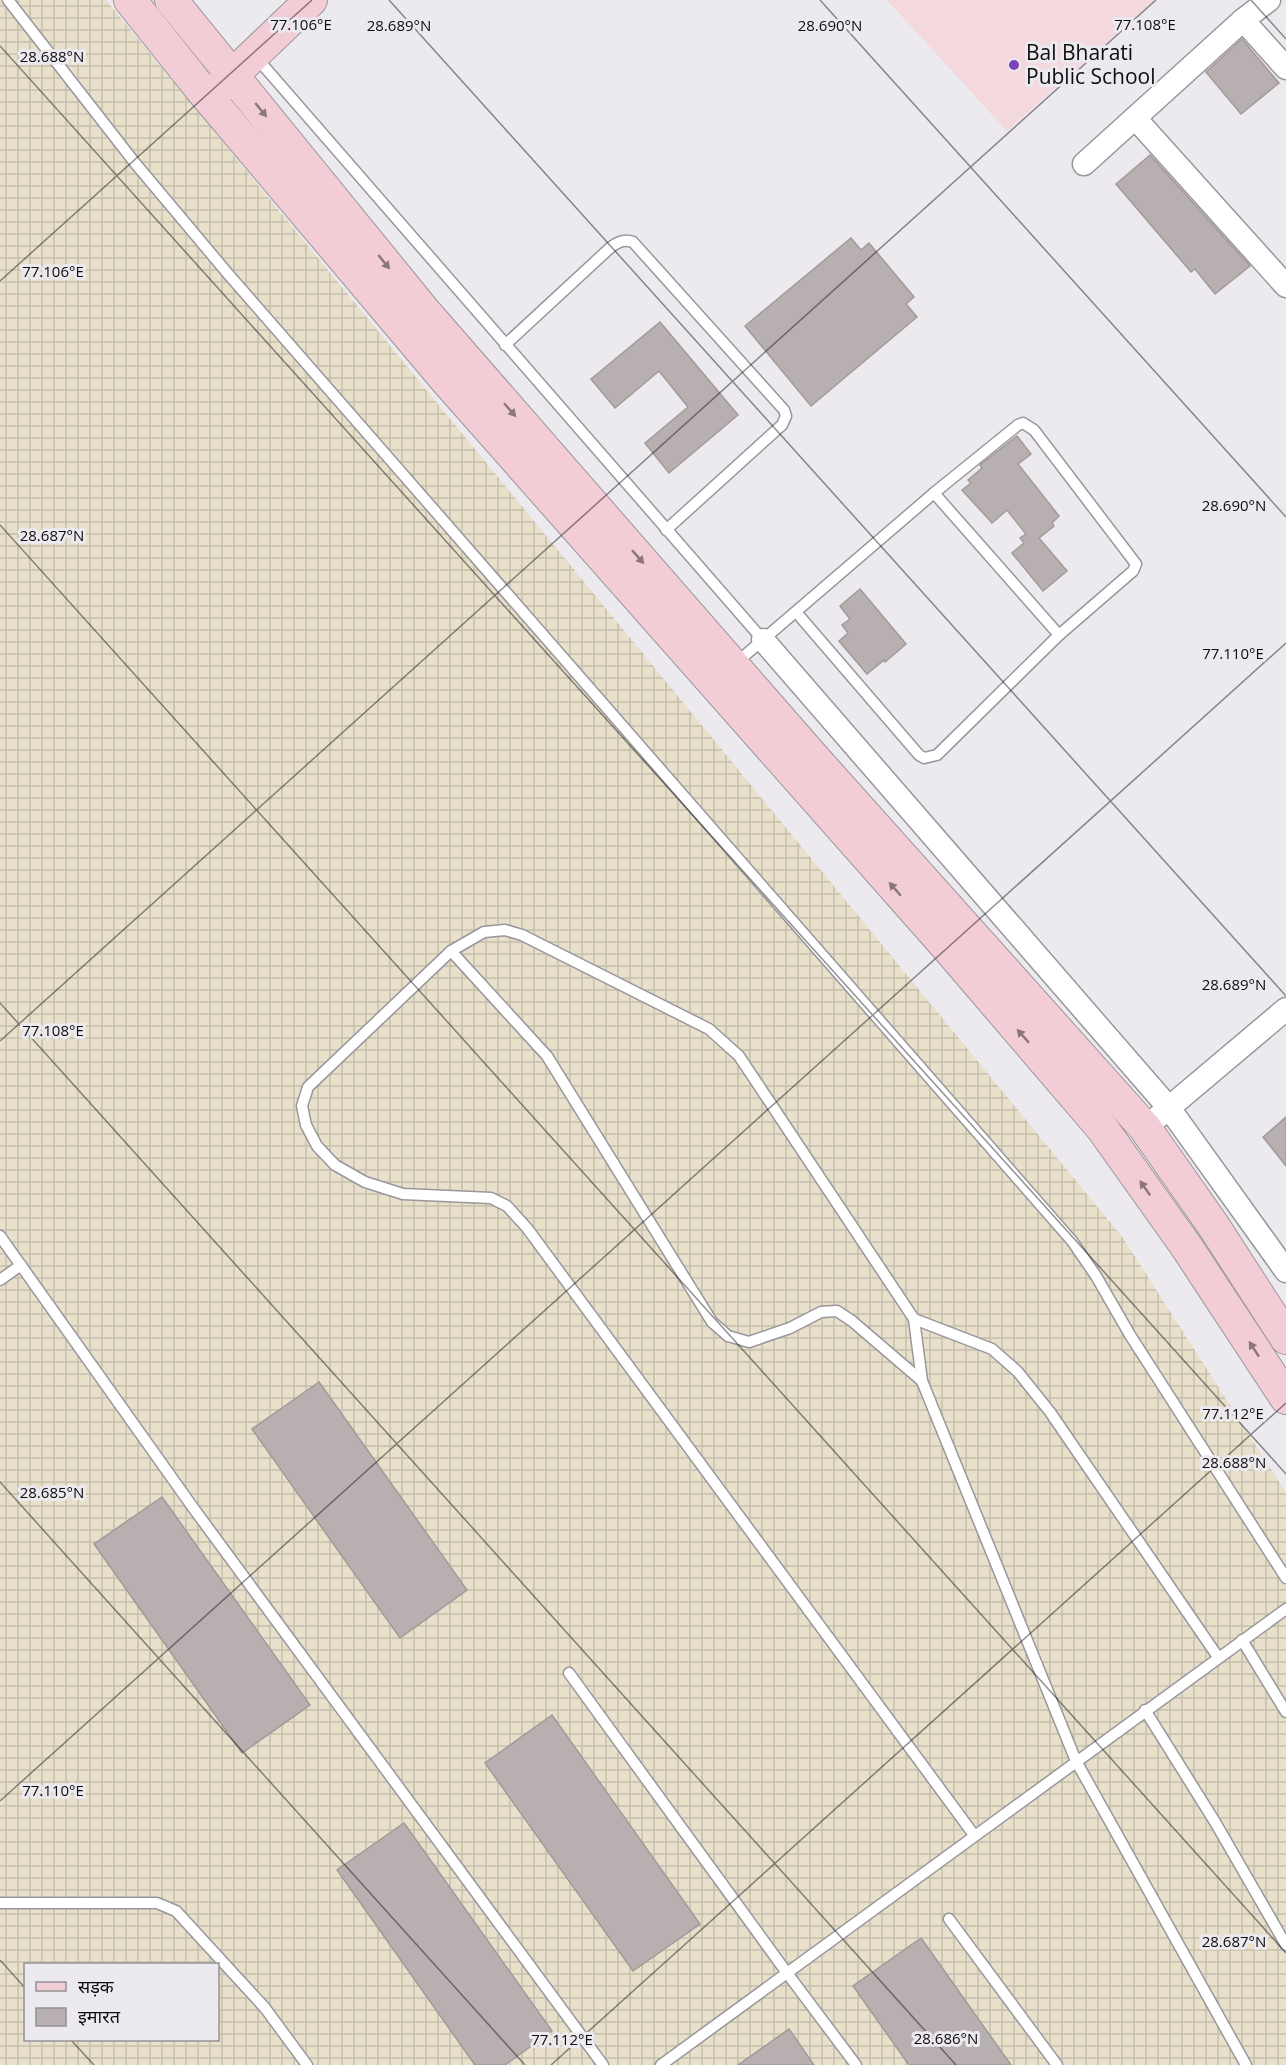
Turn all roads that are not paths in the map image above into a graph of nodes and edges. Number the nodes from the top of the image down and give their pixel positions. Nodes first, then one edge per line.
1 (8, 0) edge
2 (130, 0) edge
3 (171, 0) edge
4 (290, 0) edge
5 (311, 0) edge
6 (1269, 0) edge
7 (1243, 20) junction
8 (239, 60) junction
9 (1286, 68) edge
10 (205, 93) junction
11 (1135, 118) junction
12 (1084, 164) dead end
13 (1281, 271) edge
14 (505, 345) junction
15 (934, 493) junction
16 (666, 530) junction
17 (796, 612) junction
18 (1059, 635) junction
19 (763, 640) junction
20 (734, 666) junction
21 (452, 951) junction
22 (1286, 1009) edge
23 (1157, 1118) junction
24 (0, 1236) edge
25 (21, 1265) junction
26 (1286, 1271) edge
27 (0, 1280) edge
28 (914, 1320) junction
29 (1286, 1338) edge
30 (922, 1381) junction
31 (1286, 1398) edge
32 (1286, 1578) edge
33 (1286, 1608) edge
34 (1242, 1640) junction
35 (1218, 1657) junction
36 (569, 1672) dead end
37 (1145, 1710) junction
38 (1286, 1712) edge
39 (1076, 1761) junction
40 (974, 1835) junction
41 (0, 1903) edge
42 (949, 1919) dead end
43 (1286, 1945) edge
44 (787, 1973) junction
45 (307, 2065) edge
46 (603, 2065) edge
47 (661, 2065) edge
48 (856, 2065) edge
49 (1057, 2065) edge
50 (1246, 2065) edge

1 - 32 lane
2 - 10 main road
3 - 8 main road
4 - 8 main road
5 - 8 main road
6 - 7 street
7 - 9 street
7 - 11 street
8 - 10 main road
8 - 14 lane
8 -> 20 main road
31 -> 10 main road
11 - 12 street
11 - 13 street
14 - 16 lane
14 - 16 lane
15 - 17 lane
15 - 18 lane
15 - 18 lane
16 - 19 lane
17 - 18 lane
17 - 19 lane
19 - 20 lane
19 - 23 street
20 - 23 main road
21 - 28 lane
21 - 30 lane
21 - 40 lane
22 - 23 street
23 - 26 street
23 - 29 main road
24 - 25 lane
25 - 27 lane
25 - 46 lane
28 - 30 lane
28 - 35 lane
30 - 39 lane
33 - 34 lane
34 - 35 lane
34 - 38 lane
35 - 37 lane
36 - 44 lane
37 - 39 lane
37 - 43 lane
39 - 40 lane
39 - 50 lane
40 - 44 lane
41 - 45 lane
42 - 49 lane
44 - 47 lane
44 - 48 lane

